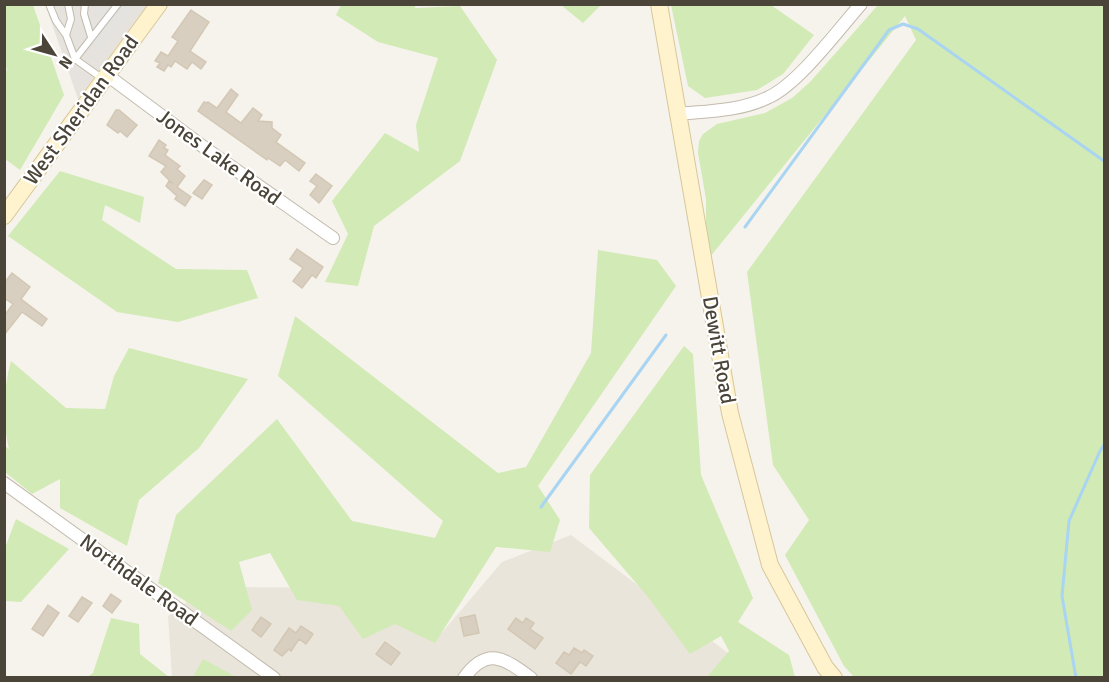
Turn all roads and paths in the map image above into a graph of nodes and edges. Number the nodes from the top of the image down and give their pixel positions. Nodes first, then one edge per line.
1 (49, 4) edge
2 (68, 4) edge
3 (85, 4) edge
4 (118, 4) edge
5 (159, 4) edge
6 (659, 4) edge
7 (861, 4) edge
8 (66, 35) junction
9 (91, 37) junction
10 (75, 59) junction
11 (105, 78) junction
12 (678, 114) junction
13 (4, 216) edge
14 (333, 238) dead end
15 (4, 483) edge
16 (274, 678) edge
17 (464, 678) edge
18 (531, 678) edge
19 (834, 678) edge

1 - 8 lane
2 - 8 lane
3 - 9 lane
4 - 9 lane
5 - 11 street, West Sheridan Road
6 - 12 street, Dewitt Road
7 - 12 street
8 - 10 lane
9 - 10 lane
10 - 11 lane
11 - 13 street, West Sheridan Road
11 - 14 street, Jones Lake Road
12 - 19 street, Dewitt Road
15 - 16 street, Northdale Road
17 - 18 street

